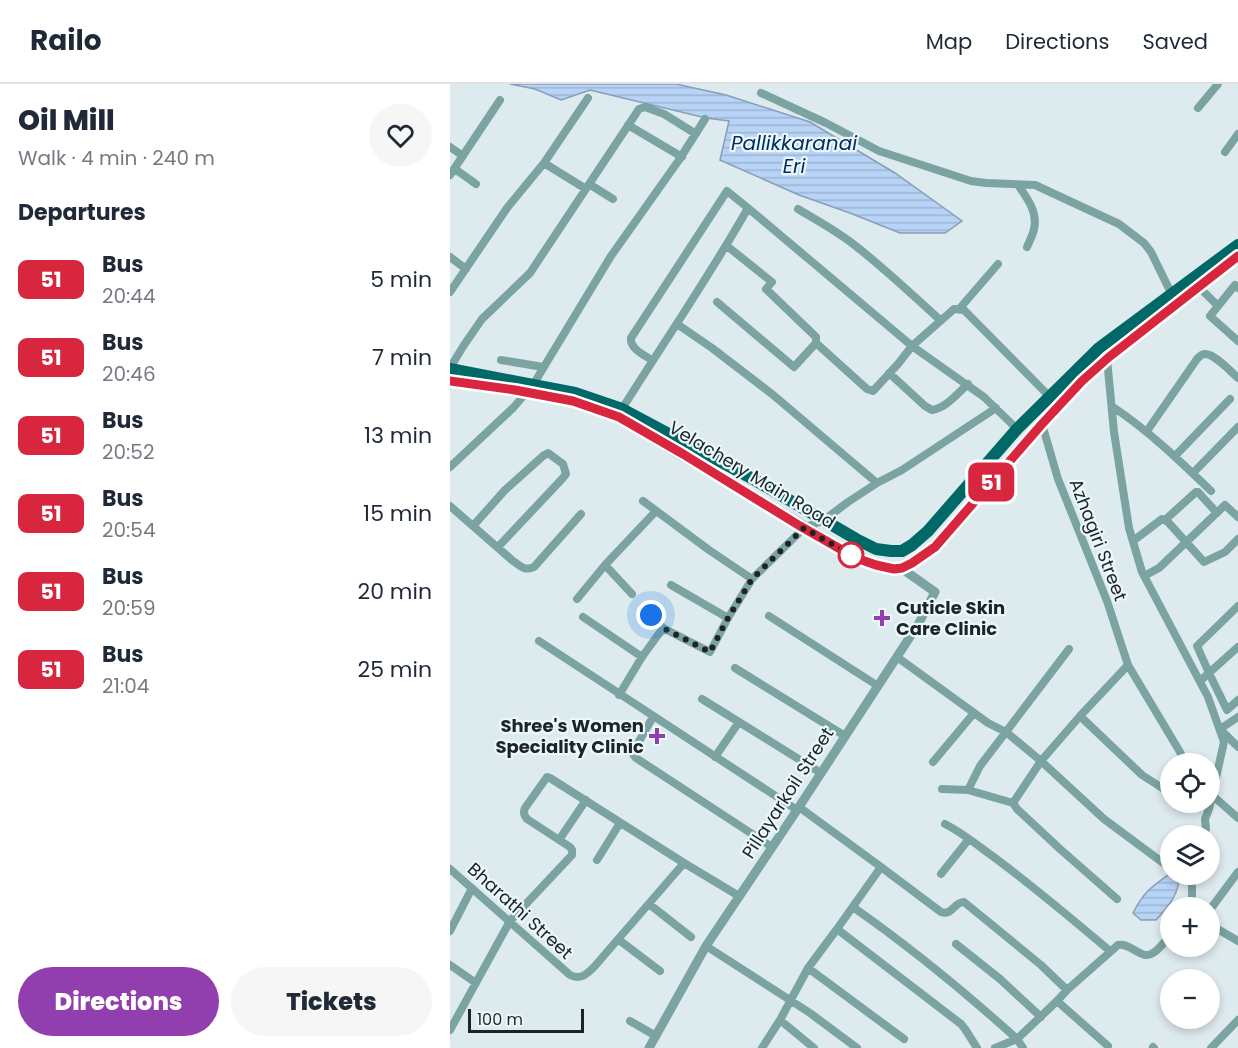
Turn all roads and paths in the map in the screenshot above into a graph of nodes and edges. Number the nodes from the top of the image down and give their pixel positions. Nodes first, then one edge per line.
1 (1218, 84) edge
2 (761, 93) dead end
3 (588, 98) dead end
4 (500, 100) dead end
5 (1198, 108) dead end
6 (705, 119) dead end
7 (628, 125) junction
8 (696, 134) junction
9 (1238, 134) edge
10 (450, 147) edge
11 (1225, 152) dead end
12 (463, 156) junction
13 (681, 157) junction
14 (544, 163) junction
15 (453, 172) edge
16 (476, 184) dead end
17 (1018, 185) junction
18 (588, 187) junction
19 (613, 199) dead end
20 (748, 208) junction
21 (798, 209) dead end
22 (1238, 245) edge
23 (727, 246) junction
24 (1027, 247) dead end
25 (450, 256) edge
26 (1238, 256) edge
27 (998, 264) dead end
28 (466, 269) junction
29 (1199, 287) junction
30 (1238, 288) edge
31 (450, 292) edge
32 (1172, 295) junction
33 (717, 302) dead end
34 (1218, 305) junction
35 (960, 308) junction
36 (940, 320) junction
37 (677, 324) junction
38 (1238, 341) edge
39 (816, 343) junction
40 (912, 346) junction
41 (1107, 359) junction
42 (501, 360) dead end
43 (652, 360) junction
44 (543, 367) junction
45 (450, 368) edge
46 (889, 373) junction
47 (1238, 378) edge
48 (450, 381) edge
49 (968, 384) junction
50 (529, 388) junction
51 (1050, 397) junction
52 (1230, 399) dead end
53 (1113, 407) junction
54 (996, 408) junction
55 (622, 409) junction
56 (932, 410) junction
57 (921, 413) dead end
58 (1042, 424) junction
59 (1238, 427) edge
60 (1017, 429) junction
61 (1147, 431) junction
62 (1175, 456) junction
63 (450, 467) edge
64 (1193, 473) junction
65 (877, 483) junction
66 (1211, 491) dead end
67 (643, 501) dead end
68 (450, 506) edge
69 (656, 511) junction
70 (1217, 513) junction
71 (581, 514) dead end
72 (1238, 517) edge
73 (824, 520) junction
74 (1165, 520) junction
75 (473, 526) junction
76 (804, 528) junction
77 (1238, 539) edge
78 (1133, 541) junction
79 (1187, 542) junction
80 (498, 547) junction
81 (605, 565) junction
82 (902, 568) junction
83 (1144, 576) junction
84 (752, 579) junction
85 (671, 585) dead end
86 (632, 594) dead end
87 (577, 599) dead end
88 (1238, 606) edge
89 (651, 615) dead end
90 (769, 616) dead end
91 (583, 617) dead end
92 (728, 618) junction
93 (663, 628) junction
94 (539, 641) dead end
95 (1238, 647) edge
96 (1069, 649) dead end
97 (642, 657) junction
98 (897, 657) junction
99 (1128, 665) junction
100 (735, 668) dead end
101 (1209, 673) junction
102 (1200, 681) junction
103 (878, 686) junction
104 (619, 695) junction
105 (702, 699) dead end
106 (1238, 700) edge
107 (1227, 710) junction
108 (974, 713) junction
109 (1080, 716) junction
110 (653, 717) junction
111 (1216, 717) junction
112 (1238, 717) edge
113 (739, 722) junction
114 (1220, 729) junction
115 (1006, 732) junction
116 (845, 736) junction
117 (1238, 747) edge
118 (1181, 753) edge
119 (715, 757) junction
120 (1220, 760) edge
121 (1041, 761) junction
122 (933, 762) dead end
123 (821, 773) junction
124 (1160, 787) edge
125 (942, 789) dead end
126 (968, 790) junction
127 (586, 800) junction
128 (1220, 802) edge
129 (1013, 803) junction
130 (798, 809) junction
131 (1238, 818) edge
132 (620, 822) junction
133 (945, 824) dead end
134 (969, 839) junction
135 (559, 840) junction
136 (772, 847) junction
137 (597, 860) dead end
138 (1160, 861) edge
139 (684, 863) junction
140 (881, 867) junction
141 (450, 869) edge
142 (1238, 872) edge
143 (941, 874) dead end
144 (472, 888) junction
145 (739, 897) junction
146 (1219, 897) edge
147 (1117, 899) dead end
148 (649, 904) junction
149 (853, 907) junction
150 (510, 921) junction
151 (837, 929) junction
152 (1220, 930) edge
153 (450, 931) edge
154 (692, 938) dead end
155 (619, 940) junction
156 (1238, 941) edge
157 (956, 944) dead end
158 (1160, 945) edge
159 (706, 946) junction
160 (1110, 951) junction
161 (450, 965) edge
162 (808, 968) junction
163 (660, 971) dead end
164 (476, 983) junction
165 (1067, 990) junction
166 (791, 1000) junction
167 (1057, 1001) junction
168 (1041, 1017) junction
169 (780, 1020) junction
170 (1238, 1020) edge
171 (630, 1021) dead end
172 (450, 1030) edge
173 (656, 1036) junction
174 (904, 1039) dead end
175 (1017, 1039) junction
176 (1108, 1046) dead end
177 (649, 1048) edge
178 (762, 1048) edge
179 (814, 1048) edge
180 (857, 1048) edge
181 (978, 1048) edge
182 (995, 1048) edge
183 (1023, 1048) edge
184 (1211, 1048) edge

1 - 5 street
2 - 17 street
3 - 14 street
4 - 12 street
6 - 8 street
7 - 8 street
7 - 13 street
7 - 18 street
8 - 13 street
9 - 11 street
10 - 12 street
12 - 15 street
13 - 44 street
14 - 18 street
14 - 28 street
15 - 16 street
17 - 24 street
17 - 32 street
18 - 19 street
18 - 45 street
20 - 23 street
20 - 40 street
20 - 43 street
21 - 36 street
22 - 32 main road, Velachery Main Road
23 - 37 street
23 - 39 street
25 - 28 street
26 - 29 main road
27 - 35 street
28 - 31 street
29 - 34 street
29 - 41 main road
30 - 34 street
32 - 51 main road, Velachery Main Road
33 - 39 street
34 - 38 street
35 - 36 street
35 - 51 street
36 - 40 street
37 - 43 street
37 - 65 street
39 - 46 street
40 - 46 street
40 - 49 street
41 - 53 street
41 - 58 main road
42 - 44 street
43 - 55 street
44 - 50 street
45 - 50 main road, Velachery Main Road
46 - 56 street
47 - 61 street
48 - 50 main road, Velachery Main Road
49 - 54 street
49 - 56 street
50 - 55 main road, Velachery Main Road
50 - 63 street
50 - 76 main road, Velachery Main Road
51 - 60 main road, Velachery Main Road
52 - 62 street
53 - 61 street
53 - 78 street
54 - 60 street
54 - 65 street
55 - 73 main road, Velachery Main Road
56 - 57 street
58 - 82 main road
58 - 99 street, Azhagiri Street
59 - 64 street
60 - 73 main road, Velachery Main Road
61 - 62 street
62 - 64 street
64 - 66 street
65 - 73 street
67 - 69 street
68 - 75 street
69 - 81 street
69 - 84 street
70 - 72 street
70 - 74 street
70 - 79 street
71 - 80 street
73 - 76 street
74 - 78 street
74 - 79 street
75 - 80 street
75 - 80 street
76 - 82 main road, Velachery Main Road
76 - 84 street
77 - 79 street
78 - 83 street
79 - 83 street
81 - 86 street
81 - 87 street
82 - 98 street, Pillayarkoil Street
83 - 102 street
84 - 92 street
85 - 92 street
88 - 101 street
89 - 93 street
90 - 103 street
91 - 97 street
92 - 93 street
93 - 97 street
94 - 104 street
95 - 101 street
96 - 115 street
97 - 104 street
98 - 103 street, Pillayarkoil Street
98 - 108 street
99 - 109 street
99 - 118 street, Azhagiri Street
100 - 116 street
101 - 102 street
101 - 107 street
102 - 111 street
103 - 116 street, Pillayarkoil Street
104 - 110 street
105 - 113 street
106 - 107 street
107 - 111 street
108 - 115 street
108 - 122 street
109 - 121 street
109 - 124 street
110 - 119 street
110 - 136 street
111 - 114 street
112 - 114 street
113 - 119 street
113 - 123 street
114 - 117 street
114 - 120 street
115 - 121 street
115 - 126 street
116 - 123 street, Pillayarkoil Street
119 - 130 street
121 - 129 street
121 - 138 street
123 - 130 street, Pillayarkoil Street
125 - 126 street
126 - 129 street
127 - 132 street
127 - 135 street
127 - 135 street
128 - 131 street
129 - 147 street
130 - 136 street, Pillayarkoil Street
130 - 140 street
132 - 137 street
132 - 139 street
133 - 134 street
134 - 143 street
134 - 160 street
135 - 150 street
136 - 145 street, Pillayarkoil Street
139 - 145 street
139 - 148 street
140 - 149 street
140 - 165 street
141 - 144 street, Bharathi Street
142 - 146 street
144 - 150 street, Bharathi Street
144 - 153 street
145 - 159 street, Pillayarkoil Street
148 - 154 street
148 - 155 street
149 - 151 street
149 - 175 street
150 - 155 street, Bharathi Street
150 - 164 street
151 - 162 street
151 - 181 street
152 - 156 street
155 - 163 street
157 - 168 street
158 - 160 street
159 - 166 street
159 - 173 street, Pillayarkoil Street
160 - 165 street
161 - 164 street
162 - 166 street
162 - 174 street
164 - 172 street
165 - 167 street
166 - 169 street
166 - 180 street
167 - 168 street
167 - 176 street
168 - 175 street
169 - 178 street
169 - 179 street
170 - 184 street
171 - 173 street
173 - 177 street, Pillayarkoil Street
175 - 182 street
175 - 183 street

